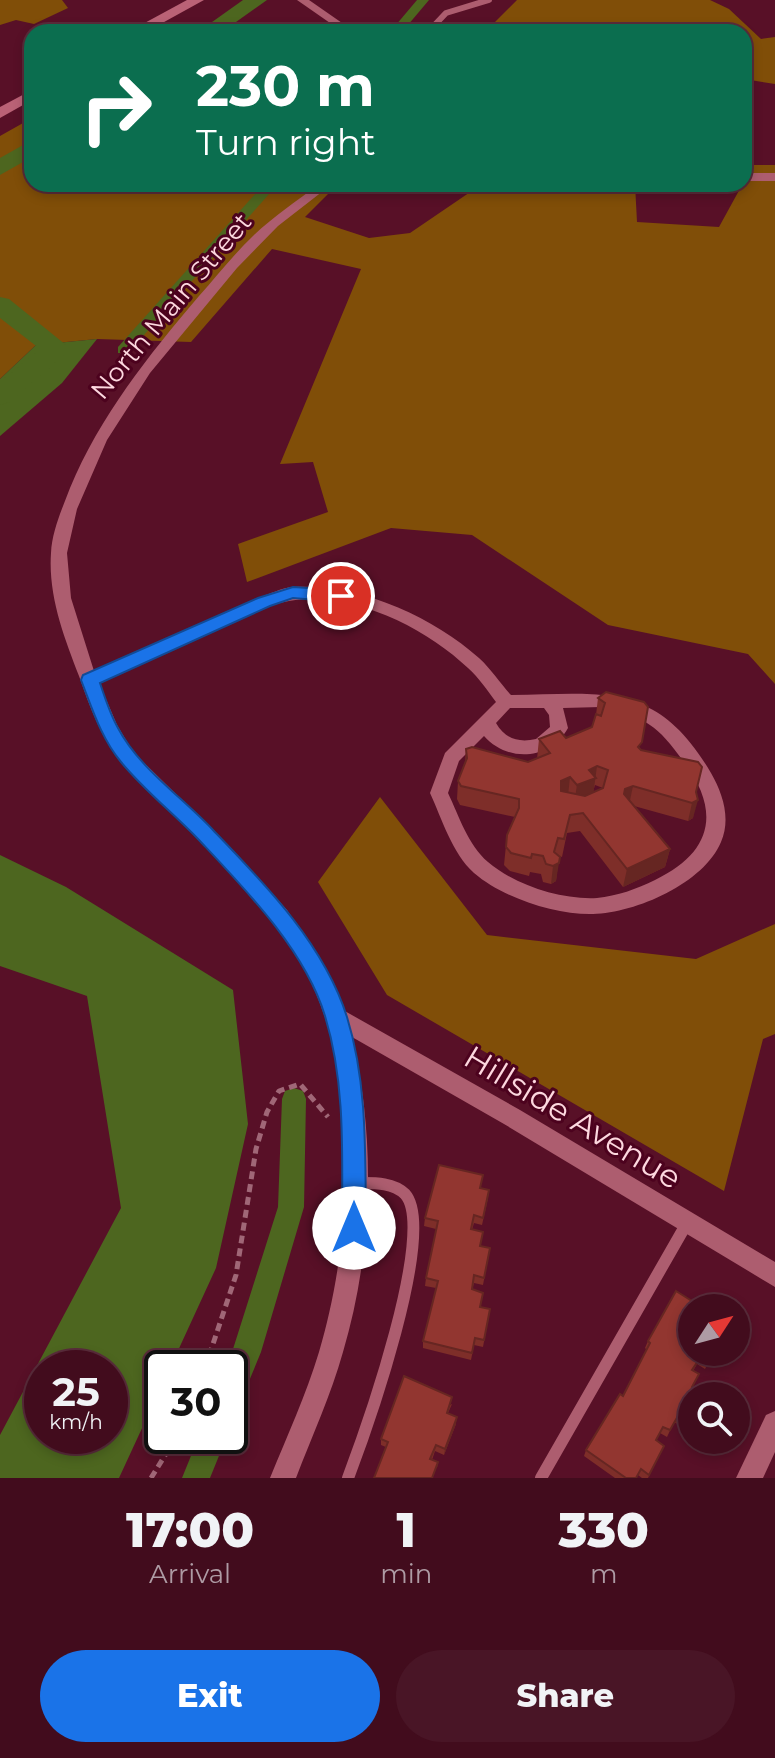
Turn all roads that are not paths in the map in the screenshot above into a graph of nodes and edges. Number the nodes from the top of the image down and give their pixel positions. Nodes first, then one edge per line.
1 (197, 0) edge
2 (302, 0) edge
3 (489, 0) edge
4 (150, 24) edge
5 (338, 24) edge
6 (432, 24) edge
7 (24, 99) edge
8 (0, 113) edge
9 (752, 177) edge
10 (775, 177) edge
11 (316, 192) edge
12 (90, 680) junction
13 (548, 701) junction
14 (506, 702) junction
15 (486, 721) junction
16 (336, 1017) junction
17 (354, 1183) junction
18 (687, 1223) junction
19 (775, 1275) edge
20 (775, 1424) edge
21 (283, 1478) edge
22 (348, 1478) edge
23 (541, 1478) edge
24 (749, 1478) edge

1 - 4 main road
2 - 5 street
3 - 6 lane
7 - 8 main road
9 - 10 street
11 - 12 street, North Main Street
12 - 14 street
12 - 16 street, North Main Street
13 - 14 street
13 - 15 street
13 - 15 street
14 - 15 street
16 - 17 street, North Main Street
16 - 18 street, Hillside Avenue
17 - 21 street, North Main Street
17 - 22 lane
18 - 19 street, Hillside Avenue
18 - 23 lane
20 - 24 street

